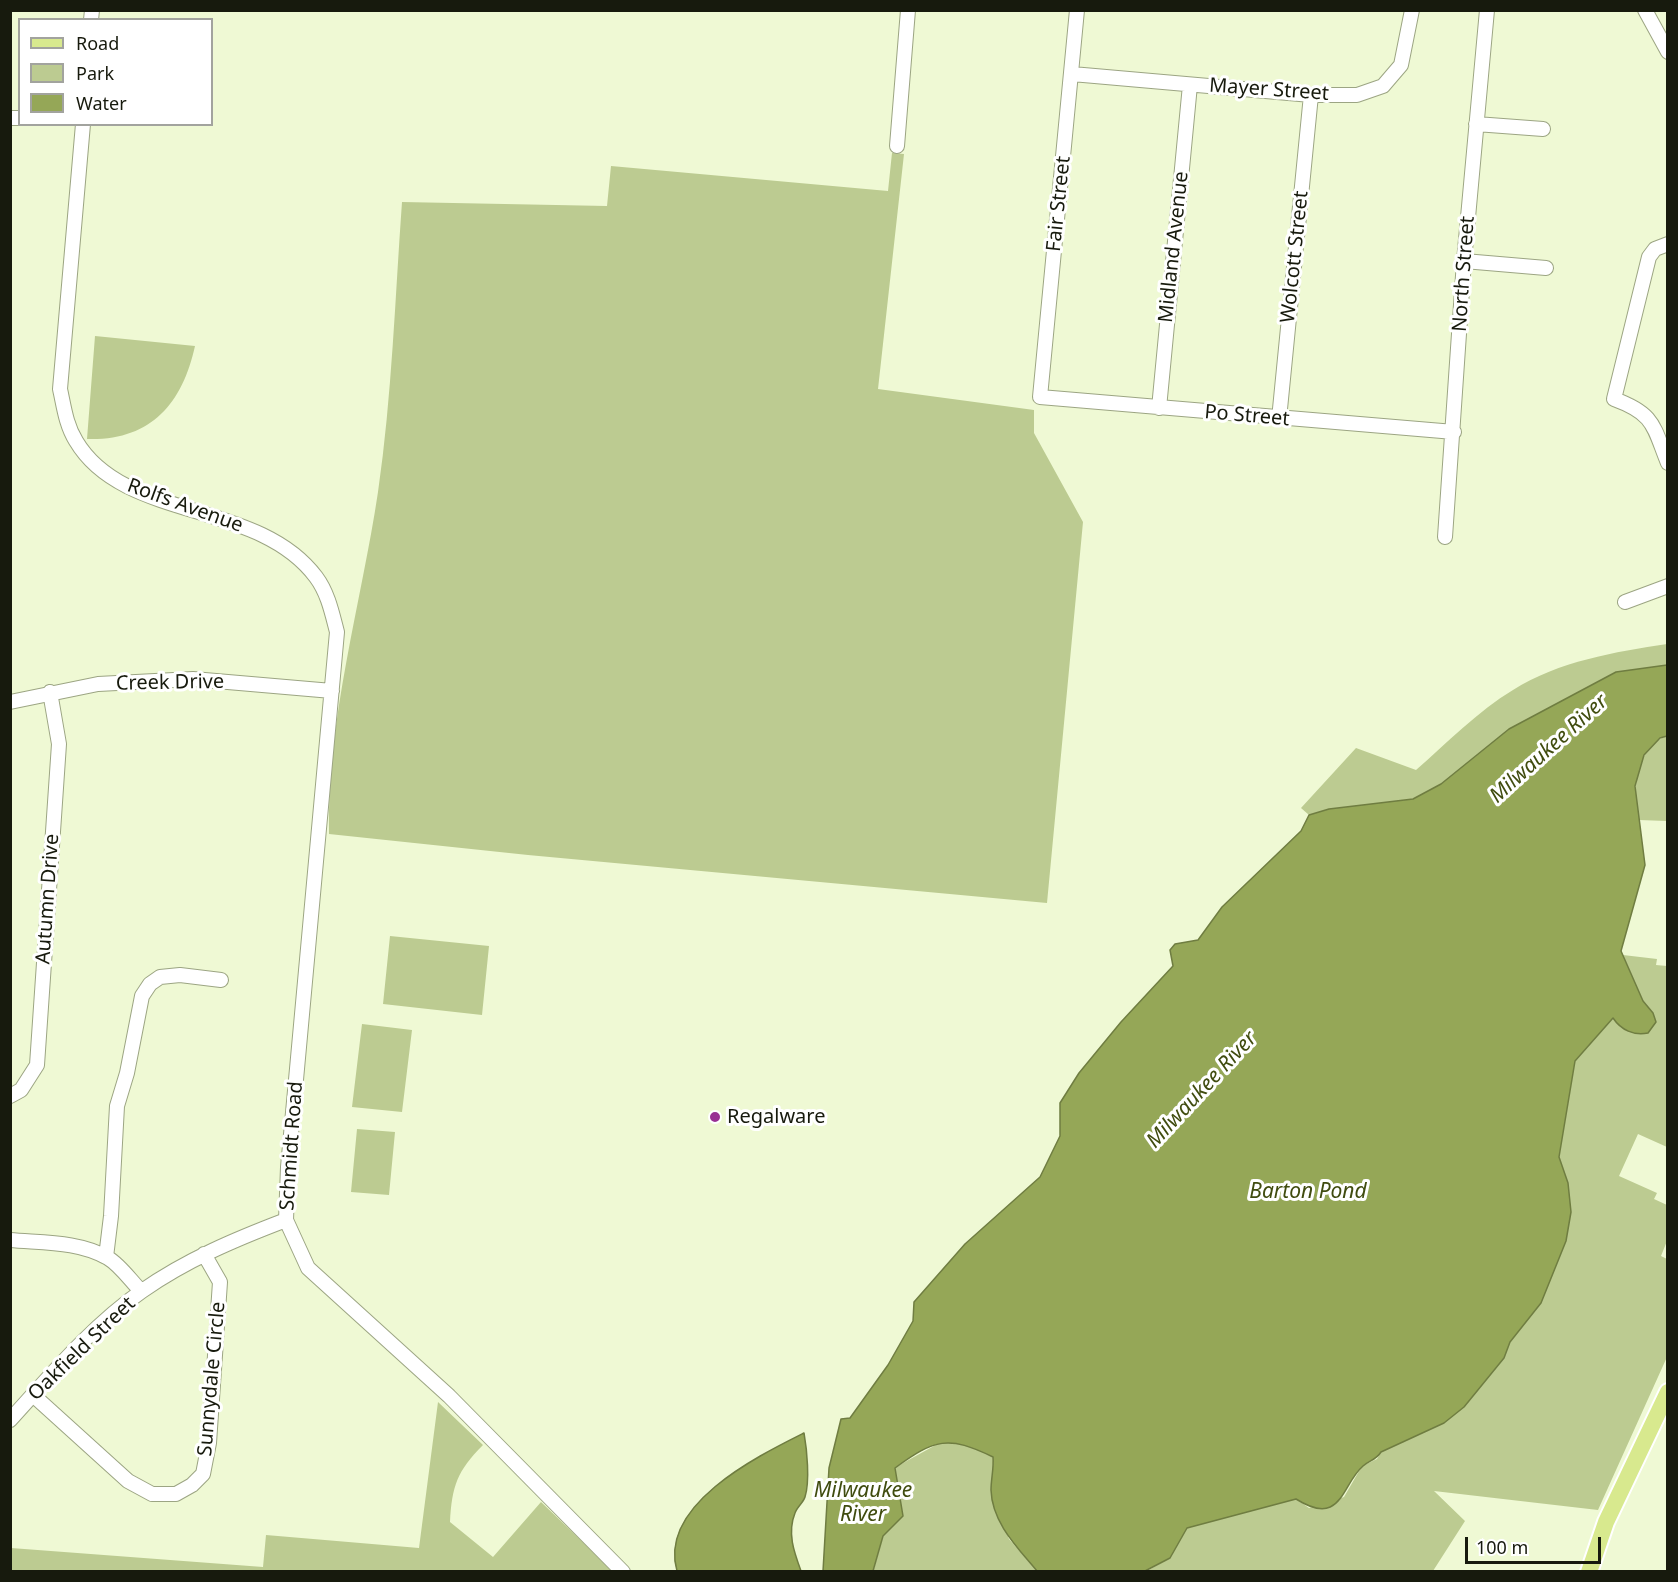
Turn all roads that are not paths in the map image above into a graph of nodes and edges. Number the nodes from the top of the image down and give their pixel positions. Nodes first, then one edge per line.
1 (908, 10) edge
2 (1077, 10) edge
3 (1412, 10) edge
4 (1487, 10) edge
5 (1645, 10) edge
6 (1668, 52) edge
7 (1072, 75) junction
8 (1190, 85) junction
9 (1311, 95) junction
10 (1476, 124) junction
11 (83, 126) edge
12 (1544, 129) dead end
13 (897, 146) dead end
14 (1668, 244) edge
15 (1464, 261) junction
16 (1546, 268) dead end
17 (1040, 398) joint
18 (1159, 408) junction
19 (1279, 419) junction
20 (1454, 432) junction
21 (1668, 463) edge
22 (1444, 537) dead end
23 (1668, 586) edge
24 (1625, 602) dead end
25 (332, 691) junction
26 (50, 692) junction
27 (10, 702) edge
28 (220, 980) dead end
29 (10, 1096) edge
30 (286, 1220) junction
31 (10, 1240) edge
32 (204, 1254) junction
33 (106, 1257) junction
34 (141, 1291) junction
35 (1668, 1392) edge
36 (33, 1395) junction
37 (10, 1420) edge
38 (623, 1572) edge
39 (1588, 1572) edge

1 - 13 street
2 - 7 street, Fair Street
3 - 9 street, Mayer Street
4 - 10 street, North Street
5 - 6 street
7 - 8 street, Mayer Street
7 - 17 street, Fair Street
8 - 9 street, Mayer Street
8 - 18 street, Midland Avenue
9 - 19 street, Wolcott Street
10 - 12 street
10 - 15 street, North Street
11 - 25 street, Rolfs Avenue
14 - 21 street
15 - 16 street
15 - 20 street, North Street
17 - 18 street, Po Street
18 - 19 street, Po Street
19 - 20 street, Po Street
20 - 22 street, North Street
23 - 24 street
25 - 26 street, Creek Drive
25 - 30 street, Schmidt Road
26 - 27 street, Creek Drive
26 - 29 street, Autumn Drive
28 - 33 street
30 - 32 street, Oakfield Street
30 - 38 street, Schmidt Road
31 - 33 street
32 - 34 street, Oakfield Street
32 - 36 street, Sunnydale Circle
33 - 34 street
34 - 36 street, Oakfield Street
35 - 39 main road
36 - 37 street, Oakfield Street

